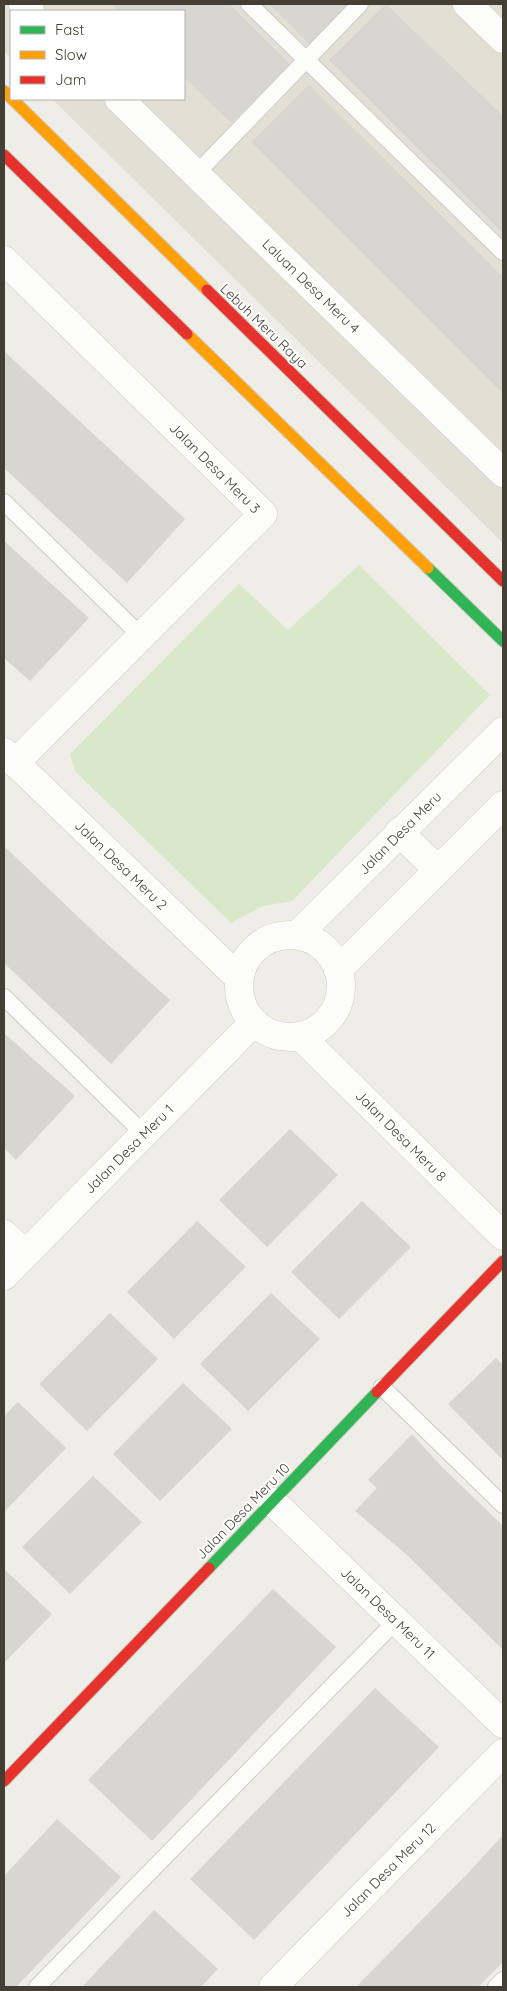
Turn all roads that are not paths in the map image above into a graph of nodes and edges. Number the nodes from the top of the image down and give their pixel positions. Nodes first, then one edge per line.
1 (249, 4) edge
2 (360, 4) edge
3 (467, 4) edge
4 (503, 39) edge
5 (306, 60) junction
6 (12, 100) edge
7 (120, 100) edge
8 (4, 155) edge
9 (196, 174) junction
10 (503, 252) edge
11 (4, 260) edge
12 (503, 474) edge
13 (4, 502) edge
14 (503, 581) edge
15 (141, 636) junction
16 (503, 641) edge
17 (503, 731) edge
18 (9, 758) edge
19 (503, 805) edge
20 (400, 832) junction
21 (438, 870) junction
22 (297, 935) junction
23 (338, 970) junction
24 (239, 978) junction
25 (4, 997) edge
26 (254, 1022) junction
27 (300, 1036) junction
28 (144, 1134) junction
29 (4, 1234) edge
30 (503, 1236) edge
31 (25, 1254) junction
32 (503, 1261) edge
33 (4, 1276) edge
34 (382, 1388) junction
35 (273, 1502) junction
36 (503, 1505) edge
37 (396, 1621) junction
38 (503, 1724) edge
39 (503, 1753) edge
40 (4, 1781) edge
41 (503, 1980) edge
42 (37, 1987) edge
43 (273, 1987) edge
44 (496, 1987) edge

1 - 5 lane
2 - 5 lane
3 - 4 street
5 - 9 lane
5 - 10 lane
6 - 14 main road, Lebuh Meru Raya
7 - 9 street, Laluan Desa Meru 4
8 - 16 main road
9 - 12 street, Laluan Desa Meru 4
11 - 15 street, Jalan Desa Meru 3
13 - 15 lane
15 - 18 street, Jalan Desa Meru 3
17 - 20 street, Jalan Desa Meru
18 - 24 street, Jalan Desa Meru 2
19 - 21 street
20 - 21 street
20 - 22 street, Jalan Desa Meru
21 - 23 street
22 - 23 street
22 - 24 street
23 - 27 street
24 - 26 street
25 - 28 lane
26 - 27 street
26 - 28 street, Jalan Desa Meru 1
27 - 30 street, Jalan Desa Meru 8
28 - 31 street, Jalan Desa Meru 1
29 - 31 street
31 - 33 street, Jalan Desa Meru 1
32 - 34 main road, Jalan Desa Meru 10
34 - 35 main road, Jalan Desa Meru 10
34 - 36 lane
35 - 37 street, Jalan Desa Meru 11
35 - 40 main road, Jalan Desa Meru 10
37 - 38 street, Jalan Desa Meru 11
37 - 42 lane
39 - 43 street, Jalan Desa Meru 12
41 - 44 lane

